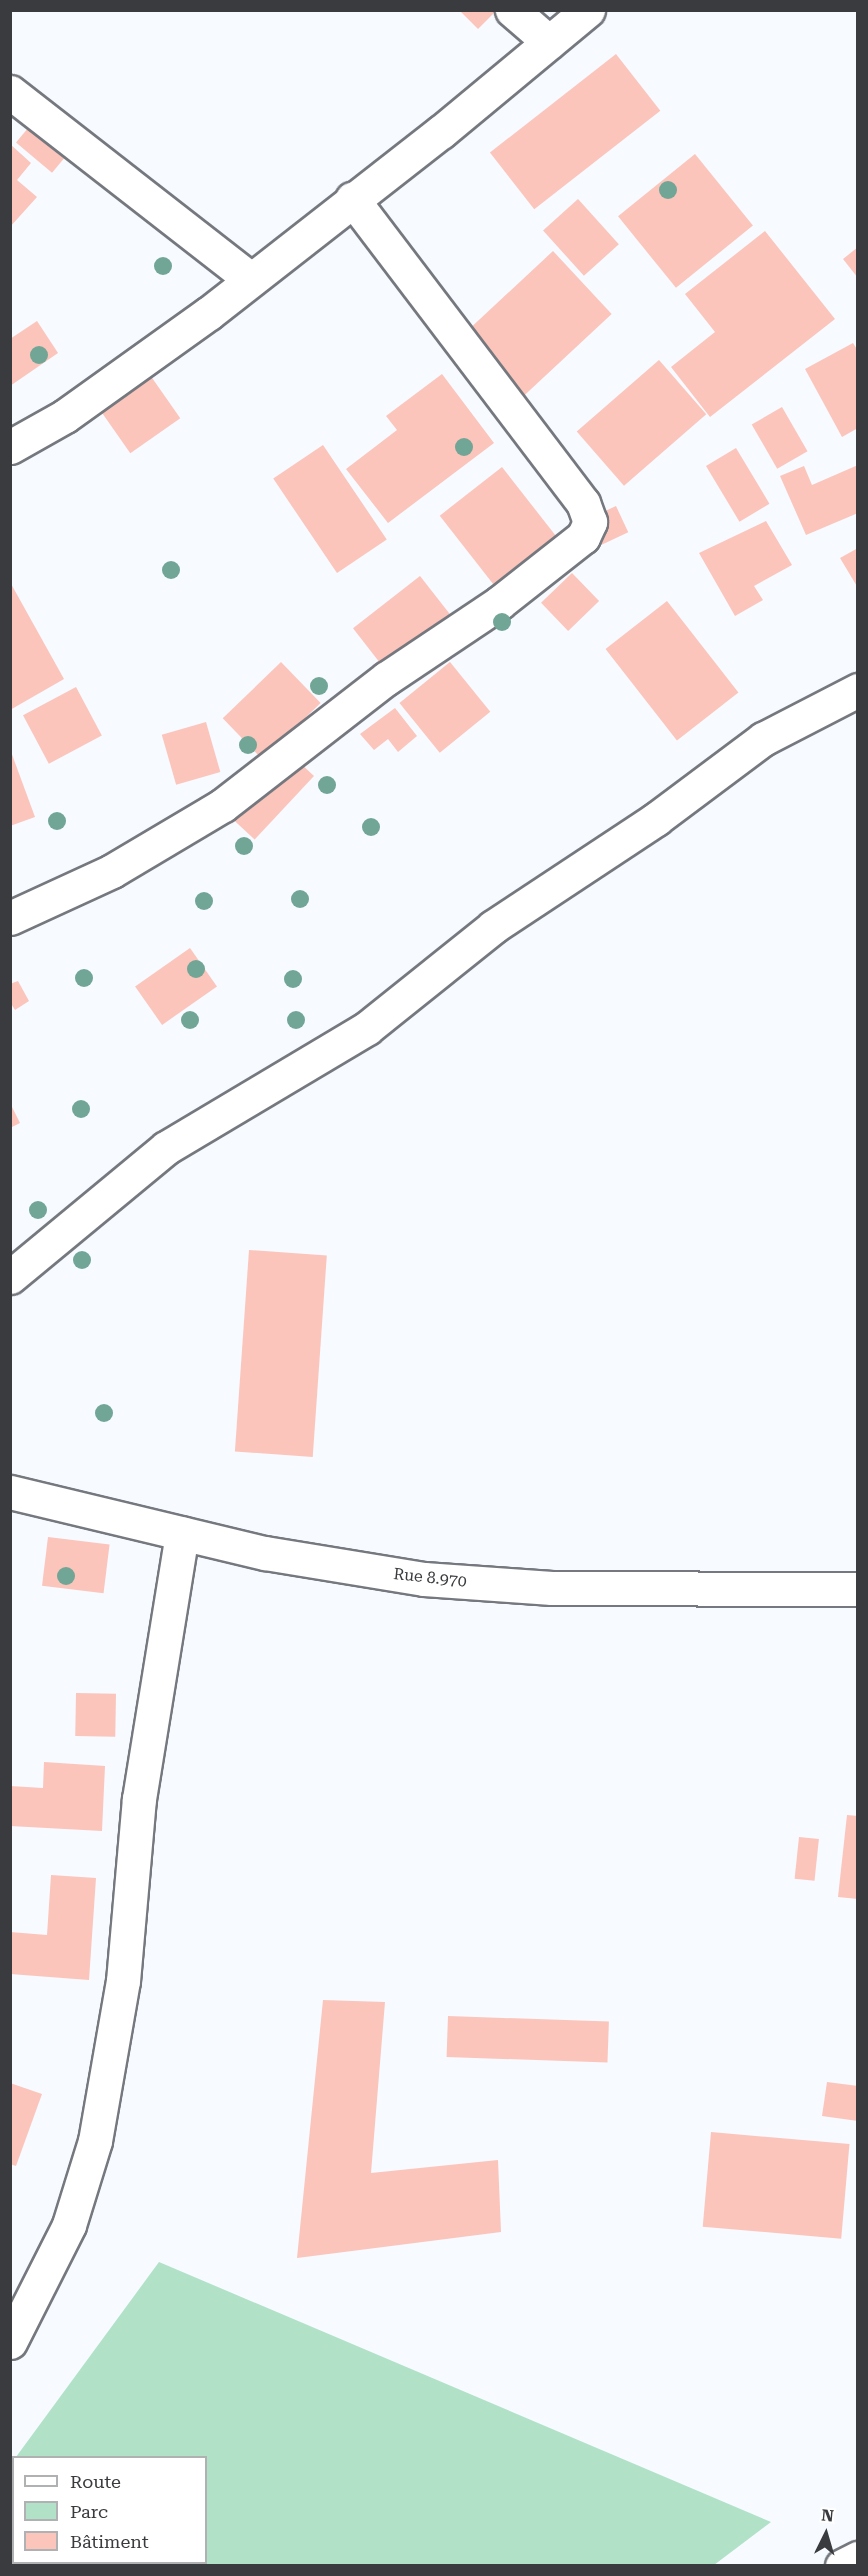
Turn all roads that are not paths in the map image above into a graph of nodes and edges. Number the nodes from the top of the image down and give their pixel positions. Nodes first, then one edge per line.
1 (512, 10) edge
2 (588, 10) edge
3 (549, 42) junction
4 (10, 92) edge
5 (352, 199) junction
6 (250, 279) junction
7 (10, 447) edge
8 (858, 690) edge
9 (10, 918) edge
10 (10, 1277) edge
11 (10, 1492) edge
12 (182, 1533) junction
13 (858, 1589) edge
14 (10, 2342) edge
15 (858, 2558) edge
16 (843, 2565) edge

1 - 3 street
2 - 3 street
3 - 5 street
4 - 6 street
5 - 6 street
5 - 9 street
6 - 7 street
8 - 10 street
11 - 12 street, Rue 8.970
12 - 13 street, Rue 8.970
12 - 14 street
15 - 16 street

